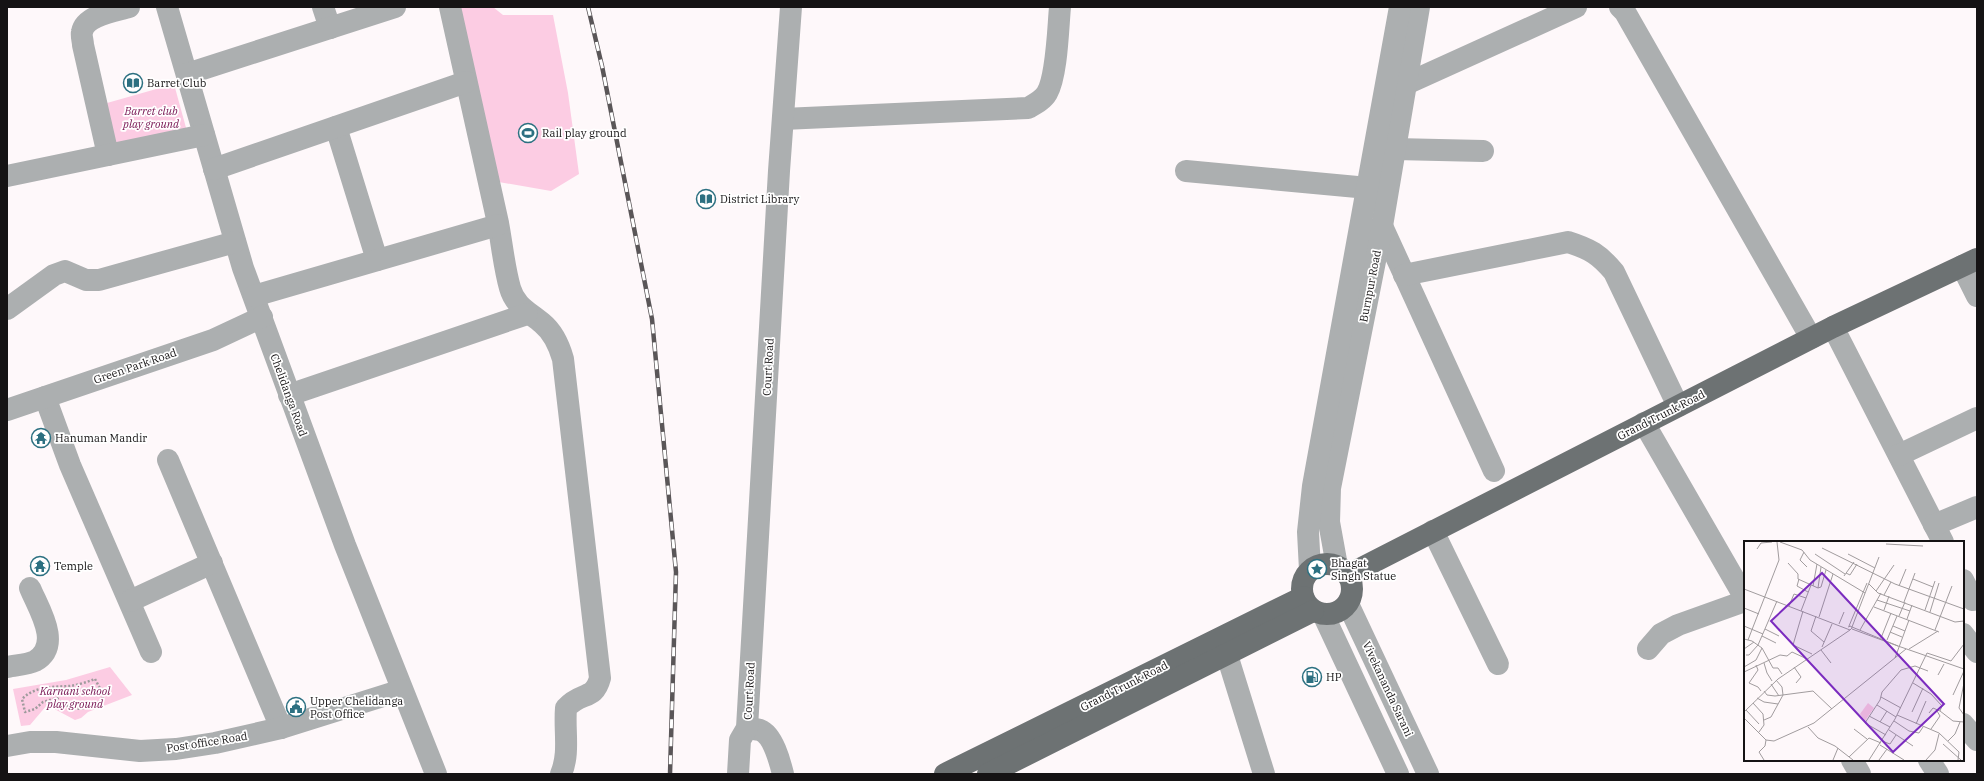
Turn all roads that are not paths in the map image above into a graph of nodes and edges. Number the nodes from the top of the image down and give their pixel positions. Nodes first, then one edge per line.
1 (129, 7) edge
2 (167, 7) edge
3 (324, 7) edge
4 (395, 7) edge
5 (450, 7) edge
6 (791, 7) edge
7 (1060, 7) edge
8 (1400, 7) edge
9 (1419, 7) edge
10 (1576, 7) edge
11 (1620, 7) edge
12 (330, 28) junction
13 (187, 74) junction
14 (466, 82) junction
15 (1406, 84) junction
16 (783, 119) junction
17 (336, 127) junction
18 (204, 135) junction
19 (1395, 149) junction
20 (1483, 151) dead end
21 (108, 155) junction
22 (214, 169) junction
23 (1186, 171) dead end
24 (7, 176) edge
25 (1368, 188) junction
26 (498, 225) junction
27 (1382, 226) junction
28 (235, 242) junction
29 (377, 260) junction
30 (1969, 263) edge
31 (1404, 275) junction
32 (254, 296) junction
33 (1977, 296) edge
34 (7, 309) edge
35 (527, 314) junction
36 (262, 317) junction
37 (1833, 327) junction
38 (1811, 338) junction
39 (289, 395) junction
40 (45, 397) junction
41 (1678, 406) junction
42 (7, 410) edge
43 (1977, 418) edge
44 (1644, 423) junction
45 (1899, 456) junction
46 (168, 460) dead end
47 (1494, 471) dead end
48 (1977, 507) edge
49 (1433, 531) junction
50 (1939, 533) edge
51 (212, 563) junction
52 (1310, 570) junction
53 (1343, 570) junction
54 (1964, 583) edge
55 (30, 588) dead end
56 (1744, 596) edge
57 (130, 601) junction
58 (1744, 601) edge
59 (1971, 601) edge
60 (1348, 604) junction
61 (1313, 607) junction
62 (1964, 635) edge
63 (1648, 649) dead end
64 (151, 652) dead end
65 (1977, 652) edge
66 (1227, 654) junction
67 (1498, 664) dead end
68 (7, 667) edge
69 (402, 690) junction
70 (1964, 725) edge
71 (281, 728) junction
72 (747, 728) junction
73 (1977, 740) edge
74 (7, 746) edge
75 (1853, 761) edge
76 (1930, 761) edge
77 (998, 772) edge
78 (436, 774) edge
79 (560, 774) edge
80 (738, 774) edge
81 (783, 774) edge
82 (945, 774) edge
83 (1264, 774) edge
84 (1398, 774) edge
85 (1428, 774) edge
86 (1860, 774) edge
87 (1938, 774) edge

1 - 21 street
2 - 13 street, Chelidanga Road
3 - 12 street
4 - 12 street
5 - 14 street
6 - 16 street, Court Road
7 - 16 street
8 - 25 street
9 - 15 street, Burnpur Road
10 - 15 street
11 - 38 street
12 - 13 street
13 - 18 street, Chelidanga Road
14 - 17 street
14 - 26 street
15 - 19 street, Burnpur Road
16 - 72 street, Court Road
17 - 22 street
17 - 29 street
18 - 21 street
18 - 22 street, Chelidanga Road
19 - 20 street
19 - 27 street, Burnpur Road
21 - 24 street
22 - 28 street, Chelidanga Road
23 - 25 street
25 - 52 street
26 - 29 street
26 - 35 street
27 - 31 street
27 - 53 street, Burnpur Road
28 - 32 street, Chelidanga Road
28 - 34 street
29 - 32 street
30 - 33 street
30 - 37 main road, Grand Trunk Road
31 - 41 street
31 - 47 street
32 - 36 street, Chelidanga Road
35 - 39 street
35 - 79 street
36 - 39 street, Chelidanga Road
36 - 40 street, Green Park Road
37 - 38 main road, Grand Trunk Road
37 - 45 street
38 - 41 main road, Grand Trunk Road
39 - 69 street, Chelidanga Road
40 - 42 street, Green Park Road
40 - 57 street
41 - 44 main road, Grand Trunk Road
43 - 45 street
44 - 49 main road, Grand Trunk Road
44 - 56 street
45 - 50 street
46 - 51 street
48 - 50 street
49 - 53 main road, Grand Trunk Road
49 - 67 street
51 - 57 street
51 - 71 street
52 - 53 main road, Grand Trunk Road
52 - 61 main road
53 - 60 main road
54 - 59 street
55 - 68 street
57 - 64 street
58 - 63 street
60 - 61 main road, Grand Trunk Road
60 - 85 street, Vivekananda Sarani
61 - 66 main road, Grand Trunk Road
61 - 82 main road, Grand Trunk Road
61 - 84 street
62 - 65 street
66 - 77 main road, Grand Trunk Road
66 - 83 street
69 - 71 street, Post office Road
69 - 78 street, Chelidanga Road
70 - 73 street
71 - 74 street, Post office Road
72 - 80 street, Court Road
72 - 81 street, Court Road
75 - 86 street
76 - 87 street

